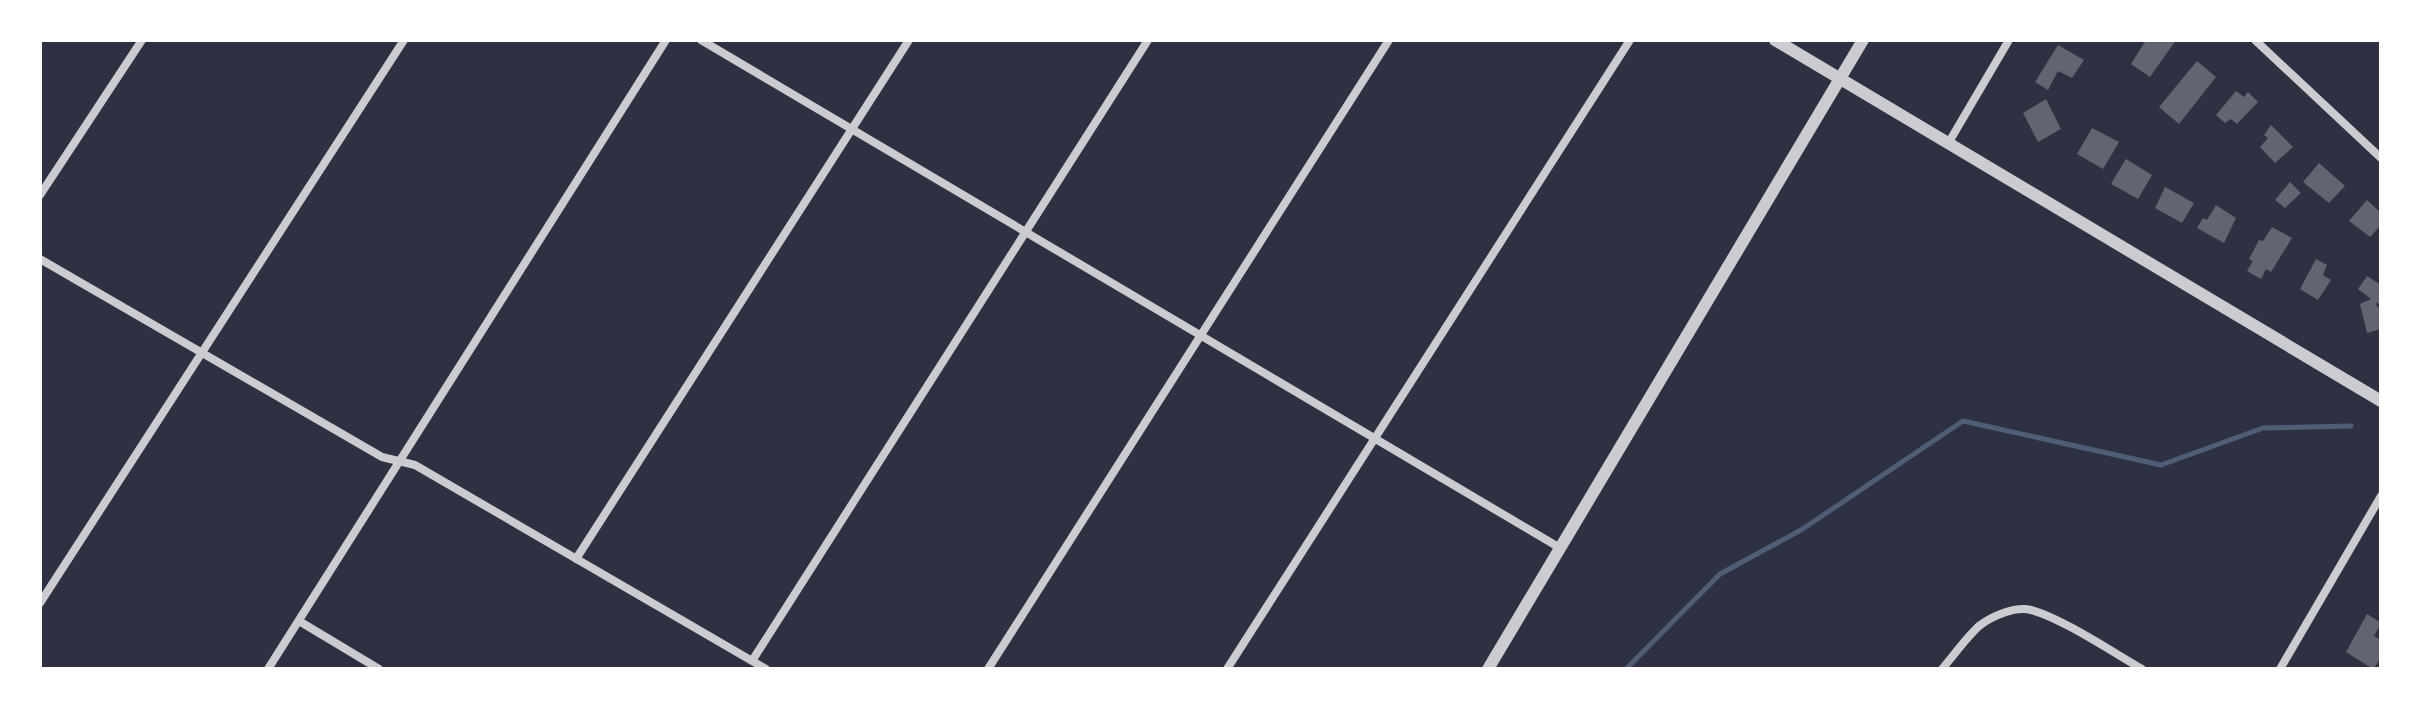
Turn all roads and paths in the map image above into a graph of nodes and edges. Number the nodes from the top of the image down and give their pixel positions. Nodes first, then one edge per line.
1 (142, 40) edge
2 (404, 40) edge
3 (666, 40) edge
4 (701, 40) edge
5 (909, 40) edge
6 (1148, 40) edge
7 (1389, 40) edge
8 (1630, 40) edge
9 (1775, 40) edge
10 (1863, 40) edge
11 (2009, 40) edge
12 (2255, 40) edge
13 (1840, 78) junction
14 (852, 128) junction
15 (1949, 142) junction
16 (2381, 158) edge
17 (40, 195) edge
18 (1026, 231) junction
19 (40, 259) edge
20 (1201, 334) junction
21 (202, 351) junction
22 (2381, 401) edge
23 (1374, 438) junction
24 (399, 463) junction
25 (2381, 496) edge
26 (1560, 548) junction
27 (576, 559) junction
28 (40, 603) edge
29 (299, 621) junction
30 (752, 661) junction
31 (268, 669) edge
32 (379, 669) edge
33 (766, 669) edge
34 (988, 669) edge
35 (1227, 669) edge
36 (1488, 669) edge
37 (1942, 669) edge
38 (2142, 669) edge
39 (2280, 669) edge

1 - 17 street
2 - 21 street
3 - 24 street
4 - 14 street
5 - 14 street
6 - 18 street
7 - 20 street
8 - 23 street
9 - 13 street
10 - 13 street
11 - 15 street
12 - 16 street
13 - 15 street
13 - 26 street
14 - 18 street
14 - 27 street
15 - 22 street
18 - 20 street
18 - 30 street
19 - 21 street
20 - 23 street
20 - 34 street
21 - 24 street
21 - 28 street
23 - 26 street
23 - 35 street
24 - 27 street
24 - 29 street
25 - 39 street
26 - 36 street
27 - 30 street
29 - 31 street
29 - 32 street
30 - 33 street
37 - 38 street

